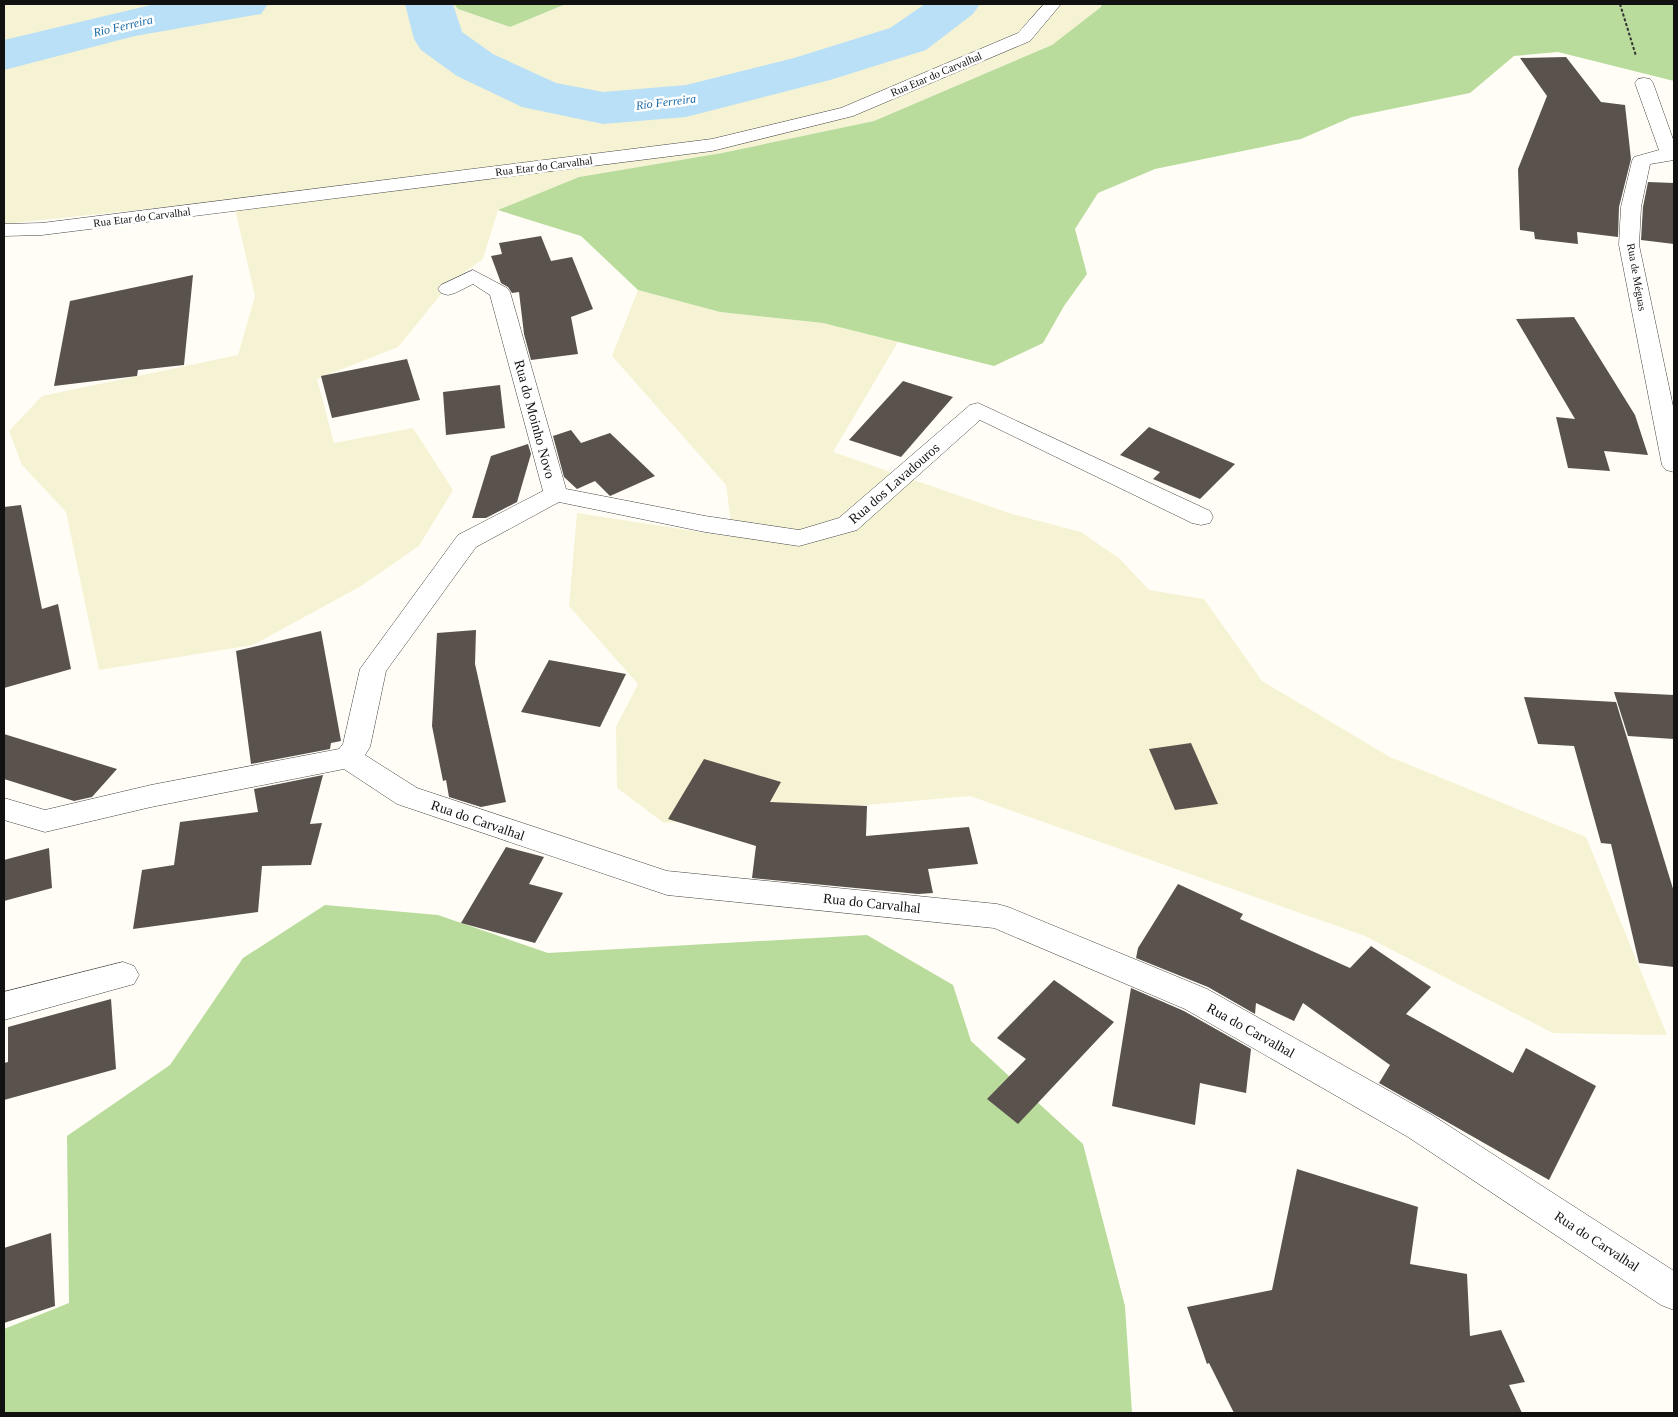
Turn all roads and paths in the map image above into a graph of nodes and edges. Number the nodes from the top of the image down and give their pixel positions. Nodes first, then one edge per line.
1 (1053, 4) edge
2 (1620, 4) edge
3 (1644, 83) joint
4 (1672, 154) edge
5 (4, 230) edge
6 (448, 289) dead end
7 (1674, 465) edge
8 (556, 494) junction
9 (1201, 517) dead end
10 (348, 758) junction
11 (6, 814) edge
12 (123, 974) dead end
13 (4, 1006) edge
14 (1674, 1292) edge

1 - 5 street, Rua Etar do Carvalhal
2 - 3 path
3 - 4 street, Rua de Méguas
4 - 7 street, Rua de Méguas
6 - 8 street, Rua do Moinho Novo
8 - 9 street, Rua dos Lavadouros
8 - 10 street, Rua do Moinho Novo
10 - 11 street
10 - 14 street, Rua do Carvalhal
12 - 13 street

